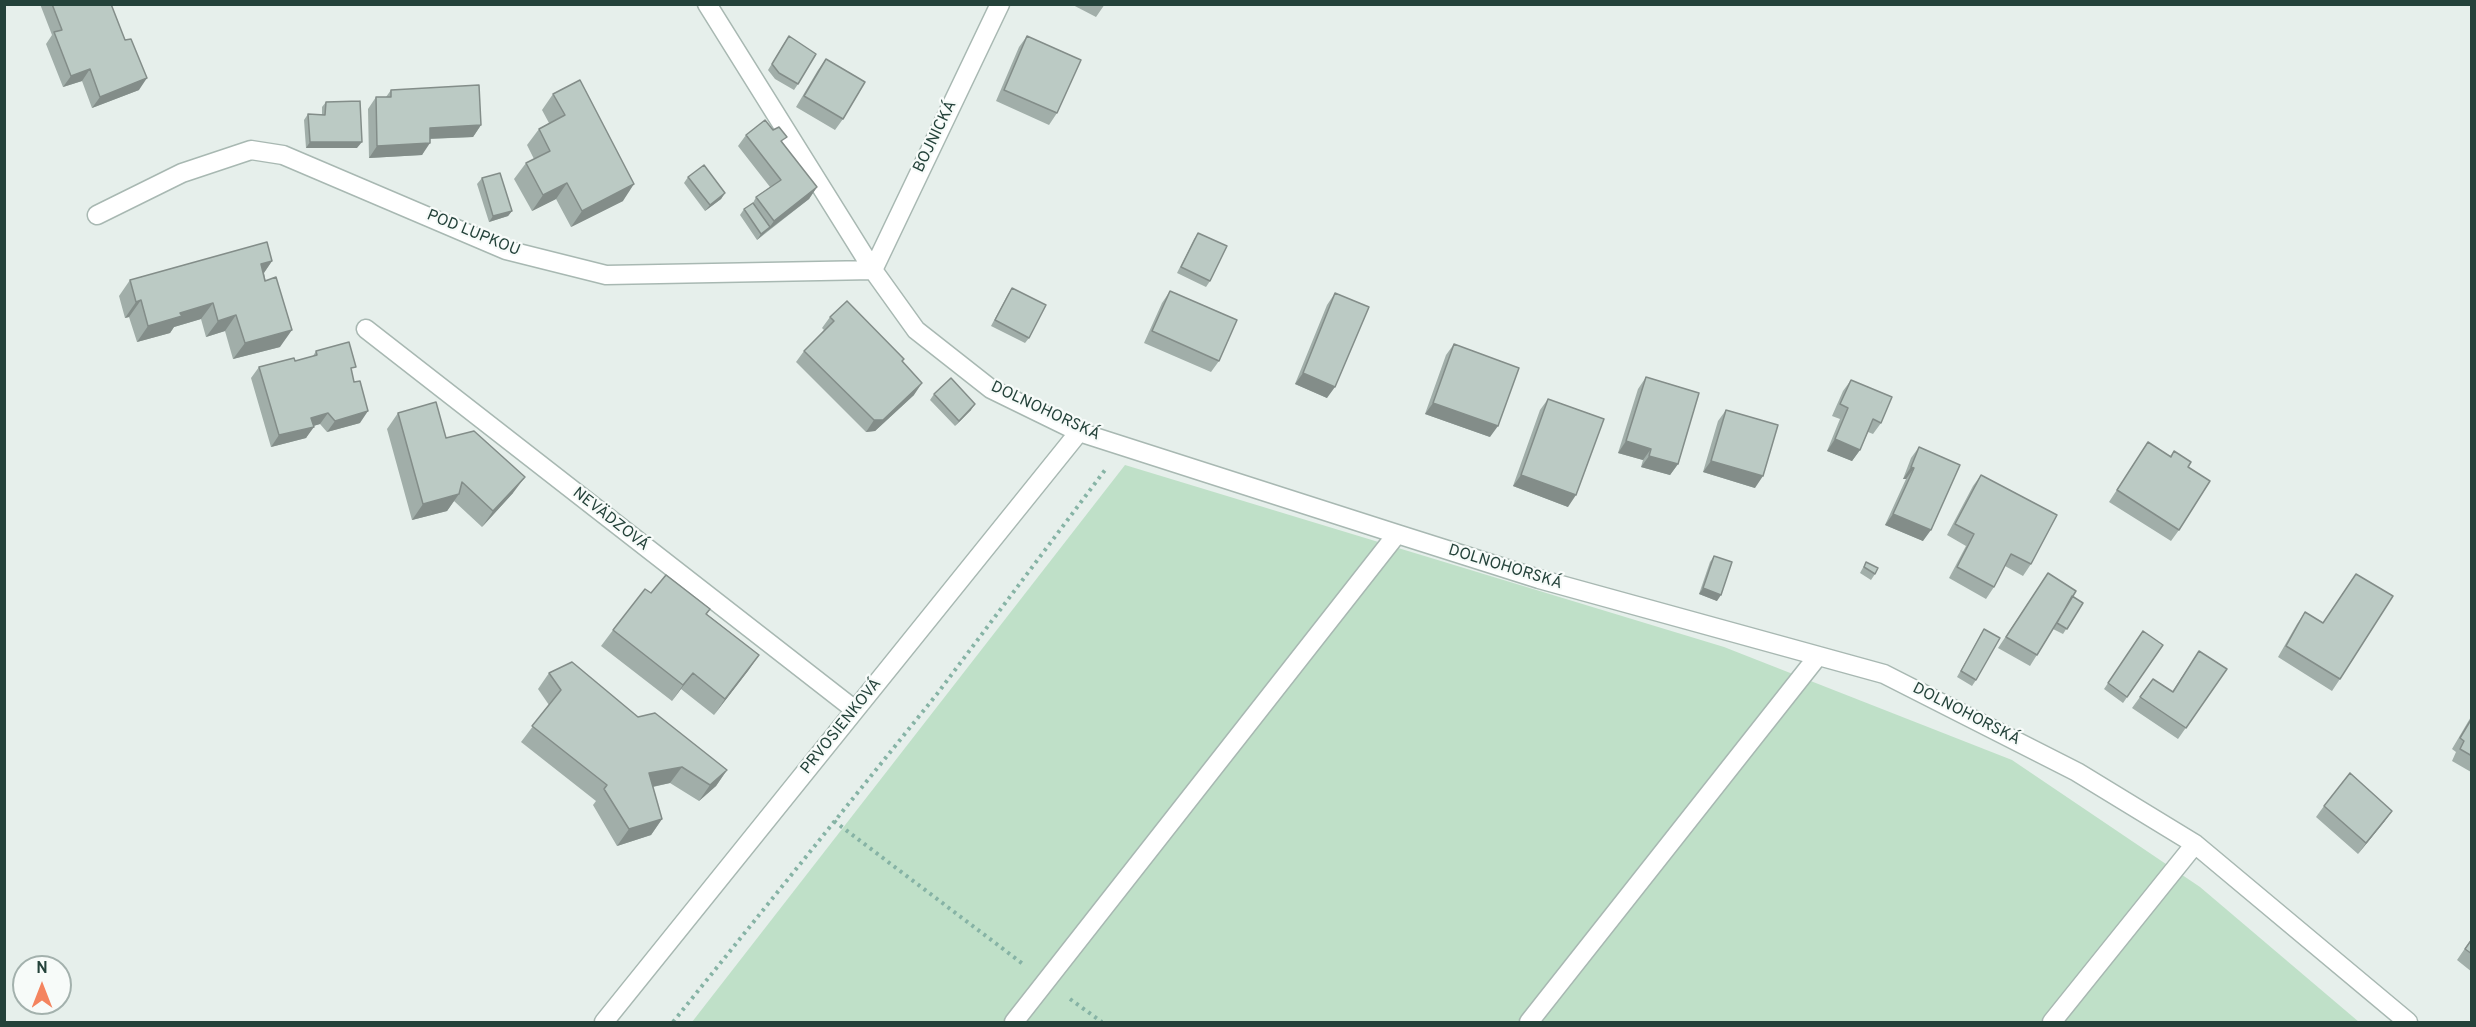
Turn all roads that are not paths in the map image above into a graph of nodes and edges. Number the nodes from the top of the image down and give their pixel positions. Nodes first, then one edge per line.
1 (707, 4) edge
2 (1000, 4) edge
3 (97, 215) dead end
4 (873, 270) junction
5 (366, 329) dead end
6 (1079, 432) junction
7 (1397, 534) junction
8 (1818, 656) junction
9 (855, 710) junction
10 (2194, 844) junction
11 (604, 1023) edge
12 (1014, 1023) edge
13 (1529, 1023) edge
14 (2052, 1023) edge
15 (2408, 1023) edge

1 - 4 street, DOLNOHORSKÁ
2 - 4 street, BOJNICKÁ
3 - 4 street, POD LUPKOU
4 - 6 street, DOLNOHORSKÁ
5 - 9 street, NEVÄDZOVÁ
6 - 7 street, DOLNOHORSKÁ
6 - 9 street, PRVOSIENKOVÁ
7 - 8 street, DOLNOHORSKÁ
7 - 12 street
8 - 10 street, DOLNOHORSKÁ
8 - 13 street
9 - 11 street, PRVOSIENKOVÁ
10 - 14 street
10 - 15 street, DOLNOHORSKÁ

